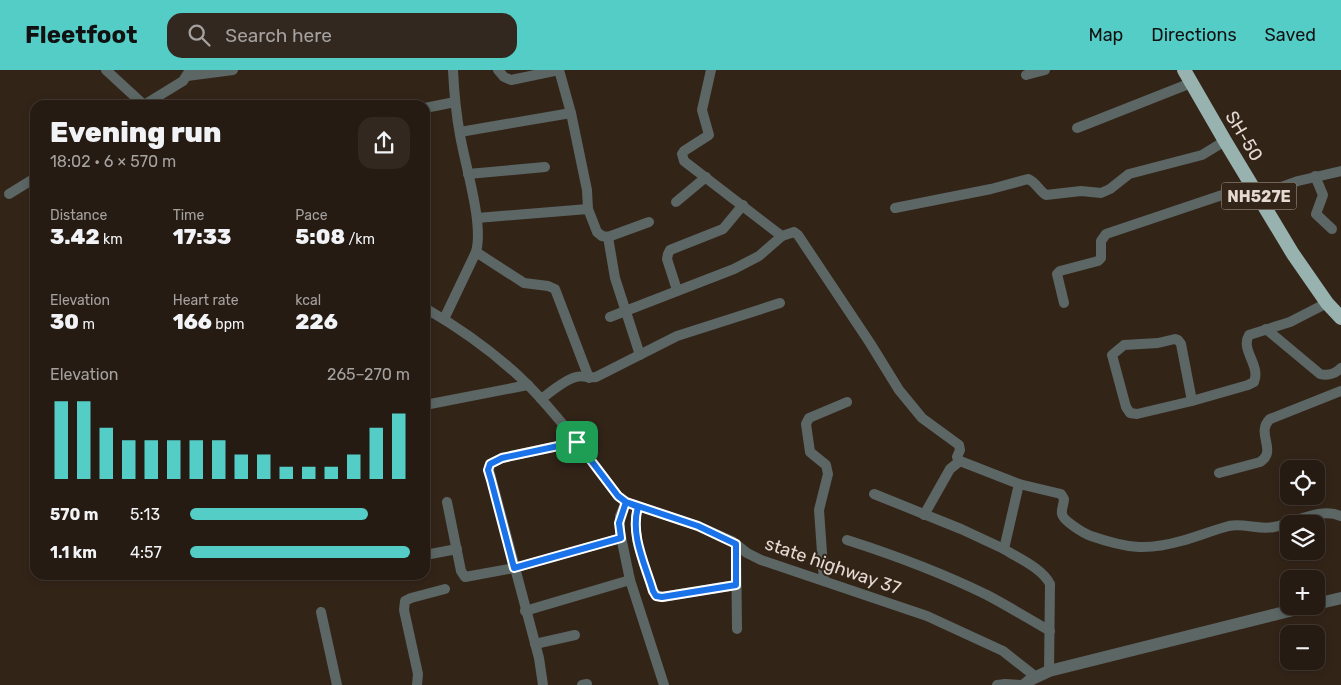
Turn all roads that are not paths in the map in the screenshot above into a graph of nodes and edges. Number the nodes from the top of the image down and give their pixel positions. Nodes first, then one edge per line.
1 (106, 70) edge
2 (233, 70) edge
3 (453, 70) edge
4 (498, 70) edge
5 (559, 70) edge
6 (711, 70) edge
7 (1045, 70) edge
8 (1184, 70) edge
9 (189, 73) edge
10 (1026, 76) dead end
11 (1191, 83) junction
12 (139, 100) edge
13 (152, 100) edge
14 (455, 102) junction
15 (430, 107) edge
16 (571, 113) junction
17 (1077, 128) dead end
18 (460, 132) junction
19 (1225, 141) junction
20 (545, 166) dead end
21 (1341, 172) edge
22 (468, 174) junction
23 (1315, 176) junction
24 (706, 177) junction
25 (30, 181) edge
26 (1255, 190) junction
27 (10, 194) dead end
28 (676, 202) dead end
29 (743, 206) junction
30 (895, 208) dead end
31 (588, 210) junction
32 (477, 218) junction
33 (650, 222) dead end
34 (1332, 229) dead end
35 (782, 236) junction
36 (608, 237) junction
37 (476, 252) junction
38 (677, 290) junction
39 (780, 303) dead end
40 (1064, 303) dead end
41 (1327, 303) junction
42 (430, 311) edge
43 (624, 311) junction
44 (610, 316) dead end
45 (1341, 318) edge
46 (444, 319) junction
47 (1266, 329) junction
48 (640, 356) junction
49 (1341, 368) edge
50 (589, 378) junction
51 (528, 386) junction
52 (1341, 391) edge
53 (541, 399) junction
54 (1192, 401) junction
55 (847, 402) dead end
56 (430, 404) edge
57 (577, 442) junction
58 (960, 461) junction
59 (1219, 473) dead end
60 (1019, 484) junction
61 (874, 494) dead end
62 (447, 502) dead end
63 (626, 502) junction
64 (638, 507) junction
65 (924, 515) junction
66 (1341, 516) edge
67 (621, 538) junction
68 (847, 540) dead end
69 (736, 544) junction
70 (457, 549) junction
71 (1004, 549) junction
72 (430, 554) edge
73 (514, 568) junction
74 (630, 580) junction
75 (824, 581) junction
76 (736, 585) junction
77 (446, 589) dead end
78 (1341, 598) edge
79 (1325, 602) edge
80 (525, 611) junction
81 (321, 612) dead end
82 (1280, 613) edge
83 (737, 629) dead end
84 (1050, 631) junction
85 (575, 636) dead end
86 (535, 644) junction
87 (1050, 671) junction
88 (1036, 677) junction
89 (337, 685) edge
90 (417, 685) edge
91 (543, 685) edge
92 (664, 685) edge
93 (997, 685) edge
94 (1023, 685) edge

1 - 12 street
2 - 9 street
3 - 14 street
4 - 5 street
5 - 16 street
6 - 24 street
7 - 10 street
8 - 11 highway, SH-50 / NH527E
9 - 13 street
11 - 17 street
11 - 19 highway, SH-50 / NH527E
14 - 15 street
14 - 18 street
16 - 18 street
16 - 31 street
18 - 22 street
19 - 26 highway, SH-50 / NH527E
19 - 30 street
20 - 22 street
21 - 23 street
22 - 32 street
23 - 26 street
23 - 34 street
24 - 28 street
24 - 29 street
25 - 27 street
26 - 40 street
26 - 41 highway, SH-50 / NH527E
29 - 35 street
29 - 38 street
31 - 32 street
31 - 36 street
32 - 37 street
33 - 36 street
35 - 38 street
35 - 58 street
36 - 43 street
37 - 46 street
37 - 50 street
38 - 43 street
39 - 48 street
41 - 45 highway, SH-50 / NH527E
41 - 47 street
42 - 46 street, state highway 37
43 - 44 street
43 - 48 street
46 - 51 street, state highway 37
47 - 49 street
47 - 54 street
48 - 50 street
50 - 53 street
51 - 53 street, state highway 37
51 - 56 street
52 - 59 street
53 - 57 street, state highway 37
54 - 54 street
55 - 75 street
57 - 63 street, state highway 37
57 - 73 street
58 - 60 street
58 - 65 street
60 - 66 street
60 - 71 street
61 - 65 street
62 - 70 street
63 - 64 street, state highway 37
63 - 67 street
64 - 69 street, state highway 37
64 - 76 street
65 - 71 street
67 - 73 street
67 - 74 street
68 - 84 street
69 - 75 street, state highway 37
69 - 76 street
70 - 72 street
70 - 73 street
71 - 84 street
73 - 80 street
74 - 80 street
74 - 92 street
75 - 88 street, state highway 37
76 - 83 street
77 - 90 street
78 - 79 street
80 - 86 street
81 - 89 street
82 - 87 street
84 - 87 street
85 - 86 street
86 - 91 street
87 - 88 street
88 - 94 street
93 - 94 street

